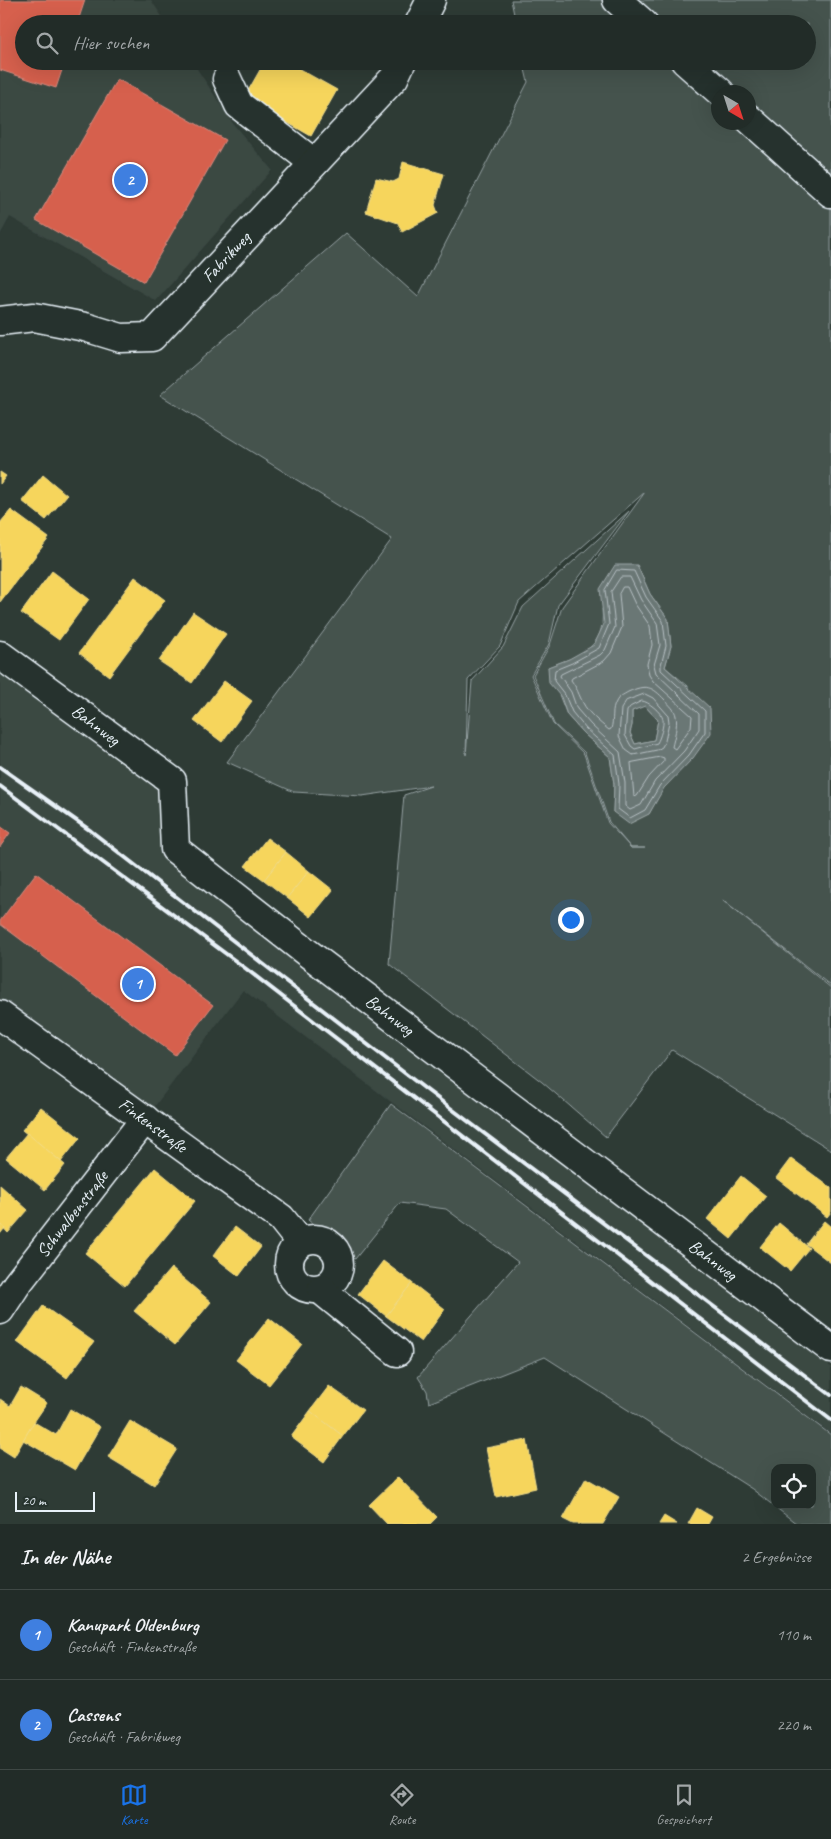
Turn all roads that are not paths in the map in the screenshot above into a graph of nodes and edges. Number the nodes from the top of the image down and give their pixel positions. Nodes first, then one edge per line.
1 (431, 0) edge
2 (617, 0) edge
3 (424, 15) edge
4 (634, 15) edge
5 (398, 70) edge
6 (695, 70) edge
7 (227, 79) dead end
8 (712, 85) edge
9 (756, 125) edge
10 (314, 163) junction
11 (831, 193) edge
12 (0, 321) edge
13 (0, 655) edge
14 (0, 1015) edge
15 (145, 1119) junction
16 (300, 1242) junction
17 (322, 1289) junction
18 (0, 1310) edge
19 (831, 1349) edge
20 (397, 1352) dead end

1 - 3 street
2 - 4 street
5 - 10 street, Fabrikweg
6 - 8 street
7 - 10 street
9 - 11 street
10 - 12 street, Fabrikweg
13 - 19 street, Bahnweg
14 - 15 street, Finkenstraße
15 - 16 street, Finkenstraße
15 - 18 street, Schwalbenstraße
16 - 17 street
16 - 17 street
17 - 20 street

